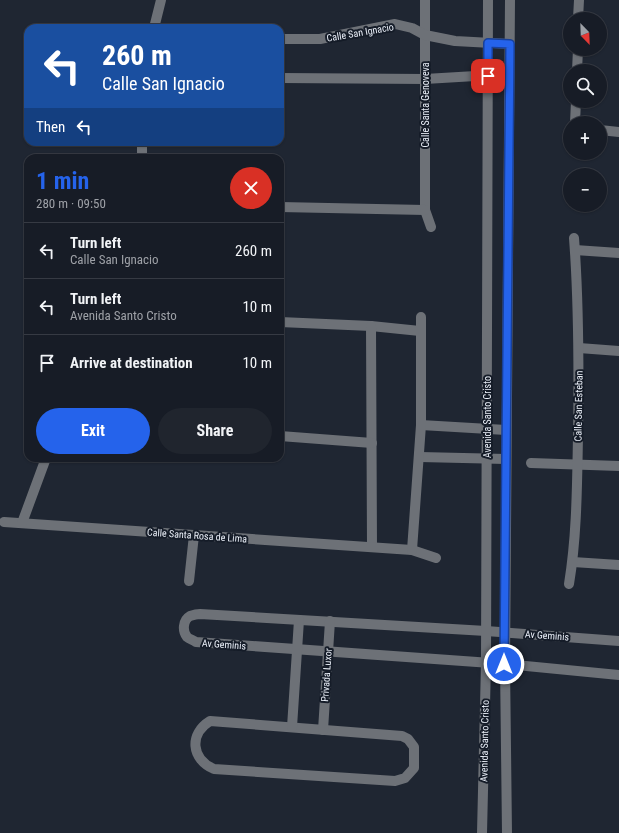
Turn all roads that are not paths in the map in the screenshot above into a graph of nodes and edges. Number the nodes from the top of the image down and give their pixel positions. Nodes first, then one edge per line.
1 (161, 0) edge
2 (425, 0) edge
3 (488, 0) edge
4 (510, 0) edge
5 (579, 0) edge
6 (578, 12) edge
7 (155, 24) edge
8 (425, 35) junction
9 (284, 39) edge
10 (488, 43) junction
11 (510, 44) junction
12 (509, 74) junction
13 (488, 76) junction
14 (284, 78) edge
15 (425, 79) junction
16 (607, 131) edge
17 (619, 132) edge
18 (284, 207) edge
19 (425, 210) junction
20 (431, 227) dead end
21 (574, 238) dead end
22 (575, 250) junction
23 (619, 252) edge
24 (421, 317) dead end
25 (284, 322) edge
26 (371, 326) junction
27 (420, 331) junction
28 (579, 348) junction
29 (619, 351) edge
30 (421, 425) junction
31 (487, 429) junction
32 (506, 430) junction
33 (284, 436) edge
34 (372, 443) junction
35 (420, 458) junction
36 (487, 459) junction
37 (506, 459) junction
38 (45, 462) edge
39 (531, 463) dead end
40 (577, 464) junction
41 (619, 466) edge
42 (4, 522) dead end
43 (22, 523) junction
44 (194, 535) junction
45 (372, 547) junction
46 (412, 550) junction
47 (436, 558) dead end
48 (573, 562) junction
49 (619, 565) edge
50 (189, 582) dead end
51 (569, 584) dead end
52 (300, 620) junction
53 (330, 621) junction
54 (486, 631) junction
55 (505, 632) junction
56 (619, 641) edge
57 (298, 649) junction
58 (328, 652) junction
59 (486, 663) junction
60 (504, 664) junction
61 (619, 675) edge
62 (292, 727) junction
63 (323, 730) junction
64 (482, 833) edge
65 (507, 833) edge

1 - 7 street
2 - 8 street, Calle Santa Genoveva
3 - 10 street, Avenida Santo Cristo
4 - 11 street, Avenida Santo Cristo
5 - 6 street
8 - 9 street, Calle San Ignacio
8 - 10 street, Calle San Ignacio
8 - 15 street, Calle Santa Genoveva
10 - 11 street, Calle San Ignacio
10 - 13 street, Avenida Santo Cristo
11 - 12 street, Avenida Santo Cristo
12 - 13 street
12 - 32 street, Avenida Santo Cristo
13 - 15 street
13 - 31 street, Avenida Santo Cristo
14 - 15 street
15 - 19 street, Calle Santa Genoveva
16 - 17 street
18 - 19 street
19 - 20 street, Calle Santa Genoveva
21 - 22 street, Calle San Esteban
22 - 23 street
22 - 28 street, Calle San Esteban
24 - 27 street
25 - 26 street
26 - 27 street
26 - 34 street
27 - 30 street
28 - 29 street
28 - 40 street, Calle San Esteban
30 - 31 street
30 - 35 street
31 - 32 street
31 - 36 street, Avenida Santo Cristo
32 - 37 street, Avenida Santo Cristo
33 - 34 street
34 - 45 street
35 - 36 street
35 - 46 street
36 - 37 street
36 - 54 street, Avenida Santo Cristo
37 - 55 street, Avenida Santo Cristo
38 - 43 street
39 - 40 street
40 - 41 street
40 - 48 street, Calle San Esteban
42 - 43 street, Calle Santa Rosa de Lima
43 - 44 street, Calle Santa Rosa de Lima
44 - 45 street, Calle Santa Rosa de Lima
44 - 50 street
45 - 46 street, Calle Santa Rosa de Lima
46 - 47 street, Calle Santa Rosa de Lima
48 - 49 street
48 - 51 street, Calle San Esteban
52 - 53 street, Av Geminis
52 - 57 street
52 - 57 street, Av Geminis
53 - 54 street, Av Geminis
53 - 58 street, Privada Luxor
54 - 55 street, Av Geminis
54 - 59 street, Avenida Santo Cristo
55 - 56 street, Av Geminis
55 - 60 street, Avenida Santo Cristo
57 - 58 street, Av Geminis
57 - 62 street
58 - 59 street, Av Geminis
58 - 63 street, Privada Luxor
59 - 60 street, Av Geminis
59 - 64 street, Avenida Santo Cristo
60 - 61 street, Av Geminis
60 - 65 street, Avenida Santo Cristo
62 - 63 street
62 - 63 street

